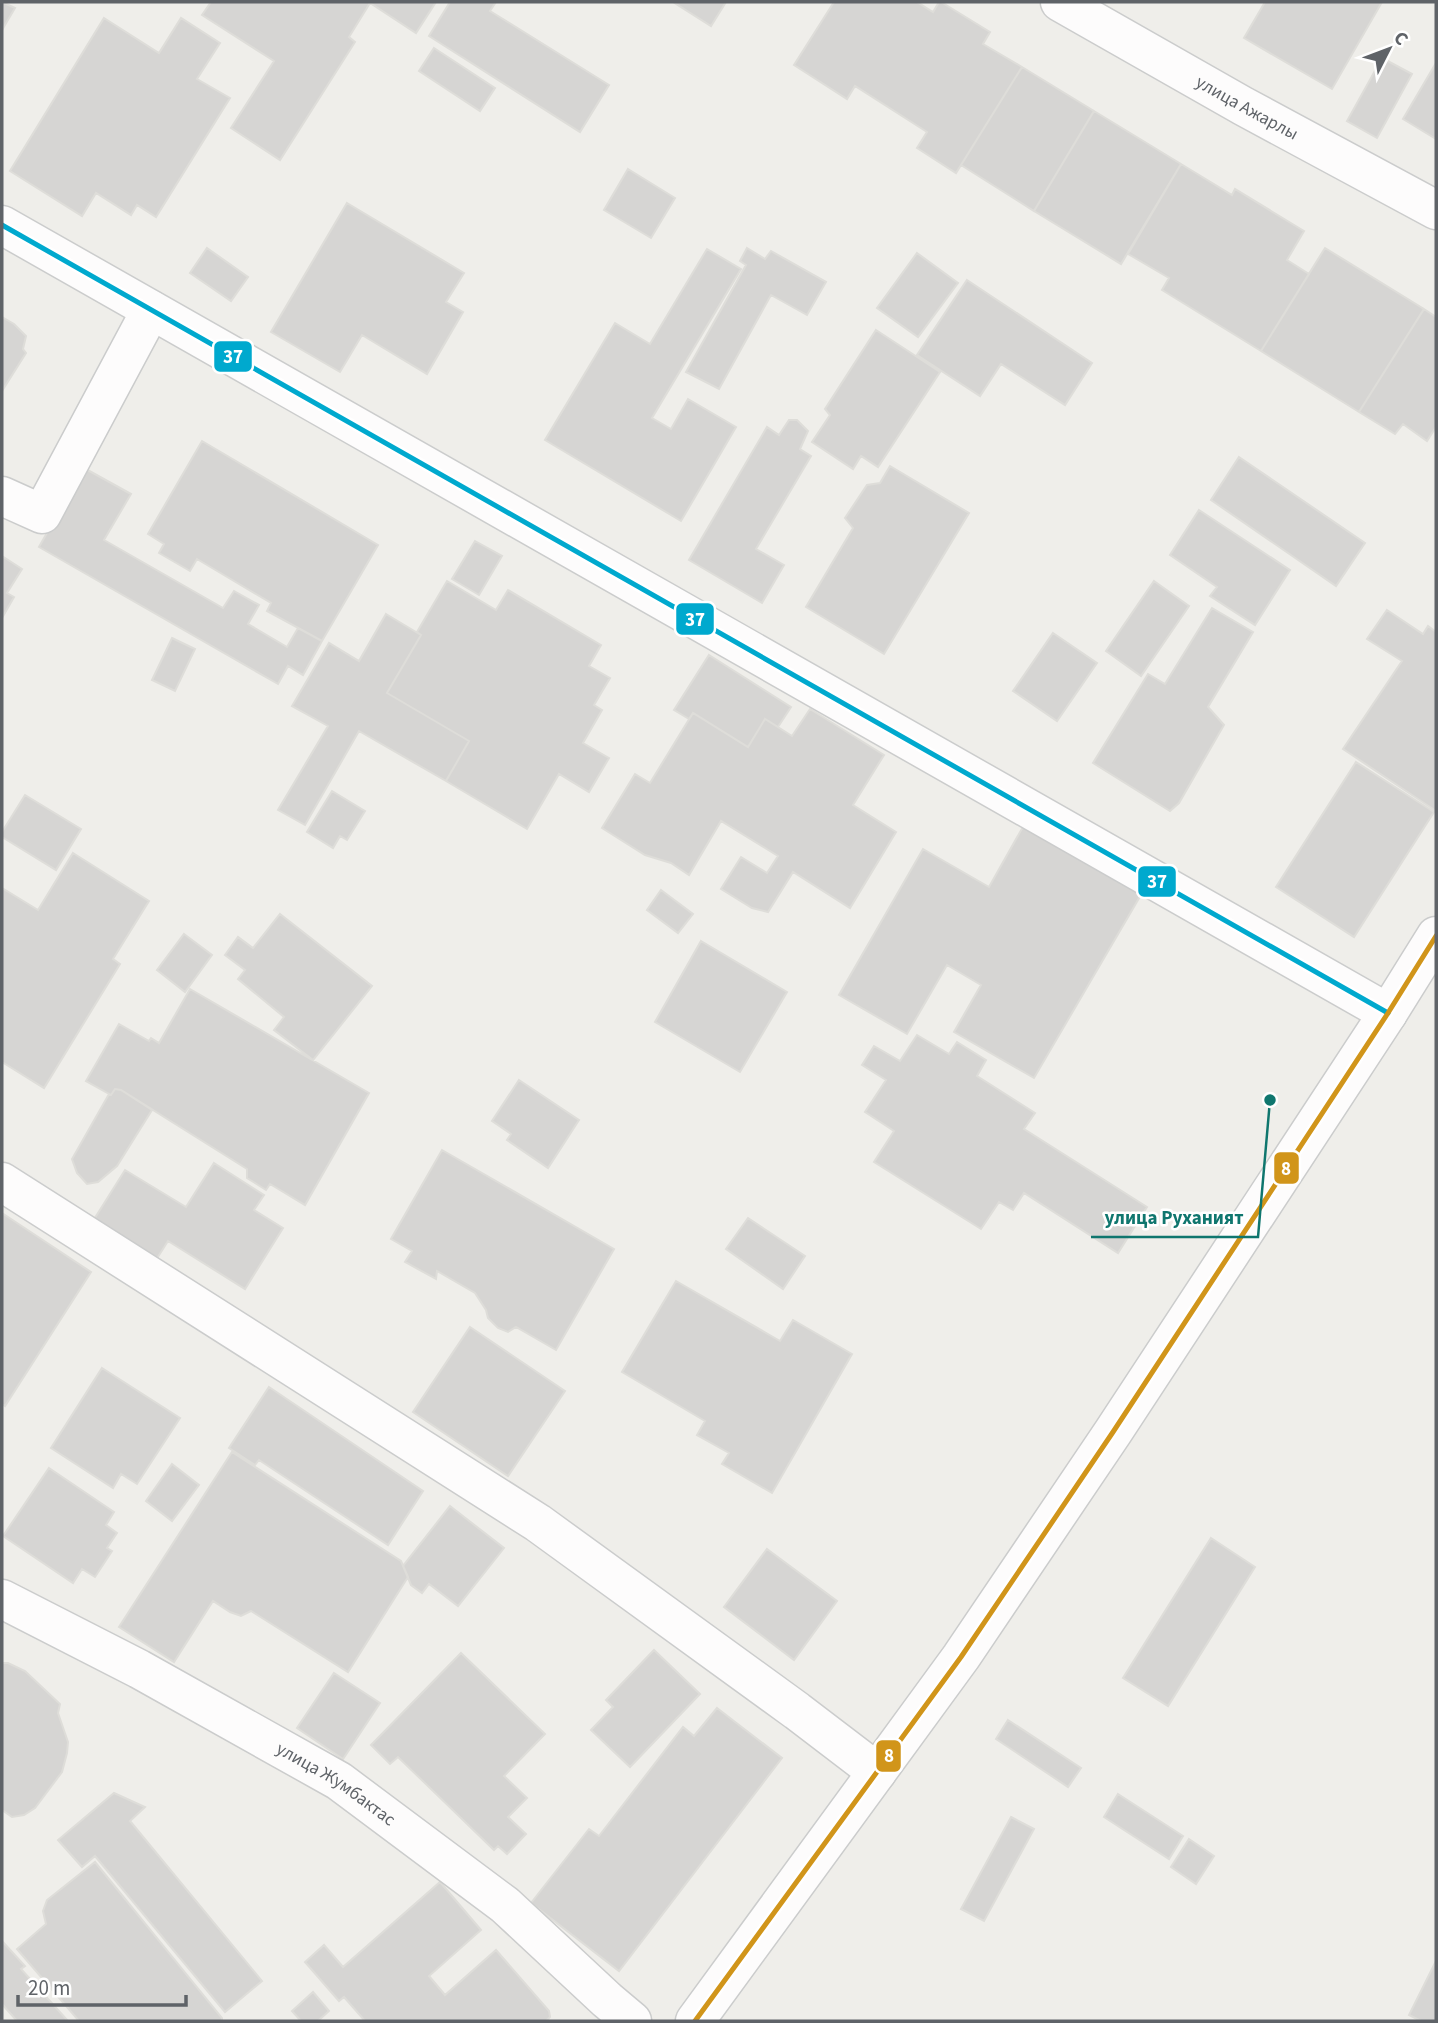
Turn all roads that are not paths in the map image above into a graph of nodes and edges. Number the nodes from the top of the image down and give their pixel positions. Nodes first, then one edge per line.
1 (1060, 2) edge
2 (1436, 210) edge
3 (2, 225) edge
4 (152, 310) junction
5 (2, 496) edge
6 (1436, 936) edge
7 (1388, 1013) junction
8 (2, 1182) edge
9 (2, 1599) edge
10 (877, 1772) junction
11 (632, 2021) edge
12 (695, 2021) edge

1 - 2 street, улица Ажарлы
3 - 4 street
4 - 5 street
4 - 7 street
6 - 7 street
7 - 10 street
8 - 10 street
9 - 11 street, улица Жумбактас
10 - 12 street

